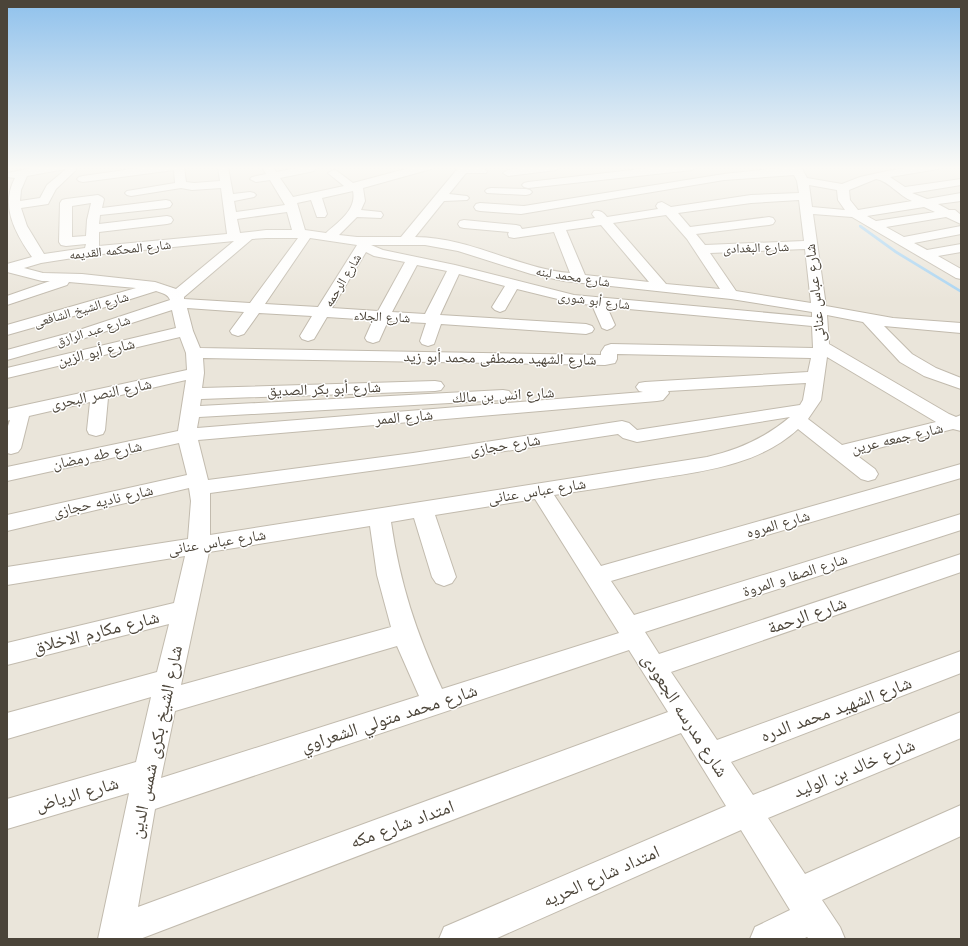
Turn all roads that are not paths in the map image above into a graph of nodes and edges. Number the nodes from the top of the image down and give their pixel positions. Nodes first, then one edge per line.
1 (14, 211) edge
2 (66, 211) edge
3 (102, 211) edge
4 (166, 211) edge
5 (230, 211) edge
6 (253, 211) edge
7 (294, 211) edge
8 (429, 211) edge
9 (520, 211) edge
10 (596, 211) edge
11 (675, 211) edge
12 (806, 211) edge
13 (850, 211) edge
14 (853, 211) edge
15 (872, 211) edge
16 (942, 211) edge
17 (961, 211) edge
18 (95, 212) joint
19 (670, 212) junction
20 (353, 213) joint
21 (855, 214) junction
22 (948, 214) junction
23 (377, 215) dead end
24 (231, 216) junction
25 (167, 220) junction
26 (961, 220) edge
27 (20, 222) junction
28 (605, 222) junction
29 (769, 222) dead end
30 (464, 224) dead end
31 (7, 225) edge
32 (874, 225) junction
33 (559, 228) junction
34 (961, 230) edge
35 (688, 231) junction
36 (515, 232) junction
37 (304, 234) junction
38 (249, 235) junction
39 (234, 237) junction
40 (329, 237) junction
41 (92, 240) junction
42 (405, 241) junction
43 (903, 241) junction
44 (356, 243) junction
45 (167, 244) junction
46 (811, 245) junction
47 (701, 249) junction
48 (959, 250) edge
49 (925, 254) junction
50 (413, 260) junction
51 (503, 260) junction
52 (34, 261) junction
53 (8, 264) edge
54 (455, 268) junction
55 (959, 273) edge
56 (74, 278) junction
57 (579, 278) junction
58 (513, 284) junction
59 (155, 286) junction
60 (660, 286) junction
61 (731, 295) junction
62 (176, 300) junction
63 (7, 301) edge
64 (598, 302) junction
65 (500, 307) dead end
66 (254, 308) junction
67 (322, 313) junction
68 (382, 316) junction
69 (819, 316) junction
70 (433, 319) junction
71 (869, 319) junction
72 (607, 324) dead end
73 (961, 328) edge
74 (586, 329) dead end
75 (7, 330) edge
76 (185, 331) junction
77 (238, 331) dead end
78 (308, 336) dead end
79 (373, 338) dead end
80 (428, 341) dead end
81 (821, 350) junction
82 (194, 352) junction
83 (7, 355) edge
84 (7, 373) edge
85 (196, 373) junction
86 (816, 377) junction
87 (961, 384) edge
88 (656, 386) junction
89 (456, 388) junction
90 (100, 394) junction
91 (193, 394) junction
92 (190, 412) junction
93 (14, 413) edge
94 (802, 415) junction
95 (959, 423) edge
96 (96, 430) dead end
97 (187, 435) junction
98 (11, 448) dead end
99 (838, 452) junction
100 (961, 471) edge
101 (7, 474) edge
102 (868, 474) dead end
103 (199, 484) junction
104 (541, 490) junction
105 (422, 509) junction
106 (379, 516) junction
107 (961, 522) edge
108 (7, 523) edge
109 (199, 545) junction
110 (961, 563) edge
111 (7, 576) edge
112 (596, 576) junction
113 (444, 577) dead end
114 (185, 610) junction
115 (405, 633) junction
116 (632, 633) junction
117 (7, 654) edge
118 (961, 662) edge
119 (654, 667) junction
120 (166, 692) junction
121 (435, 704) junction
122 (687, 718) junction
123 (961, 725) edge
124 (7, 726) edge
125 (711, 756) junction
126 (145, 786) junction
127 (747, 812) junction
128 (7, 814) edge
129 (961, 820) edge
130 (814, 916) edge
131 (116, 935) edge
132 (456, 939) edge
133 (767, 939) edge

1 - 27 street
2 - 41 street
3 - 18 street
4 - 25 street
5 - 24 street
6 - 24 street
7 - 37 street
8 - 42 street
9 - 36 street
10 - 28 street
11 - 19 street
12 - 46 street, شارع عباس عنانى
13 - 21 street
14 - 21 street
15 - 21 street
16 - 22 street
17 - 22 street
18 - 41 street
19 - 28 street
19 - 35 street
20 - 23 street
20 - 40 street
21 - 32 street
22 - 26 street
22 - 32 street
24 - 39 street
25 - 41 street
25 - 45 street
27 - 31 street
27 - 52 street
28 - 33 street
28 - 60 street
29 - 35 street
30 - 36 street
32 - 43 street
33 - 36 street
33 - 57 street
34 - 43 street
35 - 47 street
36 - 51 street
37 - 38 street, شارع المحكمه القديمه
37 - 40 street, شارع المحكمه القديمه
37 - 66 street
38 - 39 street, شارع المحكمه القديمه
38 - 62 street
39 - 45 street, شارع المحكمه القديمه
40 - 44 street, شارع محمد لبنه
41 - 45 street, شارع المحكمه القديمه
41 - 52 street, شارع المحكمه القديمه
42 - 44 street, شارع محمد لبنه
42 - 51 street, شارع محمد لبنه
43 - 49 street
44 - 50 street, شارع أبو شورى
44 - 67 street, شارع الرحمه
46 - 47 street, شارع البغدادى
46 - 69 street, شارع عباس عنانى
47 - 61 street
48 - 49 street
49 - 55 street
50 - 54 street, شارع أبو شورى
50 - 68 street
51 - 57 street, شارع محمد لبنه
52 - 53 street
53 - 56 street
54 - 58 street, شارع أبو شورى
54 - 70 street
56 - 59 street
56 - 63 street
57 - 60 street, شارع محمد لبنه
58 - 64 street, شارع أبو شورى
58 - 65 street
59 - 62 street
59 - 75 street, شارع الشيخ الشافعى
60 - 61 street, شارع محمد لبنه
61 - 69 street, شارع محمد لبنه
62 - 66 street, شارع الجلاء
62 - 76 street
62 - 83 street, شارع عبد الرازق
64 - 69 street, شارع أبو شورى
64 - 72 street
66 - 67 street, شارع الجلاء
66 - 77 street
67 - 68 street, شارع الجلاء
67 - 78 street, شارع الرحمه
68 - 70 street, شارع الجلاء
68 - 79 street
69 - 71 street
69 - 81 street, شارع عباس عنانى
70 - 74 street, شارع الجلاء
70 - 80 street
71 - 73 street
71 - 87 street
76 - 82 street
76 - 84 street, شارع أبو الزين
81 - 82 street, شارع الشهيد مصطفى محمد أبو زيد
81 - 86 street, شارع عباس عنانى
81 - 95 street
82 - 85 street
85 - 90 street, شارع النصر البحرى
85 - 91 street
86 - 88 street, شارع انس بن مالك
86 - 94 street, شارع عباس عنانى
88 - 89 street, شارع انس بن مالك
88 - 97 street, شارع الممر
89 - 91 street, شارع أبو بكر الصديق
89 - 92 street, شارع انس بن مالك
90 - 93 street, شارع النصر البحرى
90 - 96 street
91 - 92 street
92 - 97 street
93 - 98 street
94 - 99 street
94 - 103 street, شارع حجازى
94 - 104 street, شارع عباس عنانى
95 - 99 street, شارع جمعه عرين
97 - 101 street, شارع طه رمضان
97 - 103 street, شارع الشيخ بكرى شمس الدين
99 - 102 street
100 - 112 street, شارع المروه
103 - 108 street, شارع ناديه حجازى
103 - 109 street, شارع الشيخ بكرى شمس الدين
104 - 105 street, شارع عباس عنانى
104 - 112 street, شارع مدرسه الجعودى
105 - 106 street, شارع عباس عنانى
105 - 113 street
106 - 109 street, شارع عباس عنانى
106 - 115 street
107 - 116 street, شارع الصفا و المروة
109 - 111 street, شارع عباس عنانى
109 - 114 street, شارع الشيخ بكرى شمس الدين
110 - 119 street, شارع الرحمة
112 - 116 street, شارع مدرسه الجعودى
114 - 117 street, شارع مكارم الاخلاق
114 - 120 street, شارع الشيخ بكرى شمس الدين
115 - 120 street
115 - 121 street
116 - 119 street, شارع مدرسه الجعودى
116 - 121 street, شارع محمد متولي الشعراوي
118 - 125 street, شارع الشهيد محمد الدره
119 - 122 street, شارع مدرسه الجعودى
120 - 124 street
120 - 126 street, شارع الشيخ بكرى شمس الدين
121 - 126 street, شارع محمد متولي الشعراوي
122 - 125 street, شارع مدرسه الجعودى
122 - 131 street, امتداد شارع مكه
123 - 127 street, شارع خالد بن الوليد
125 - 127 street, شارع مدرسه الجعودى
126 - 128 street, شارع الرياض
126 - 131 street, شارع الشيخ بكرى شمس الدين
127 - 130 street, شارع مدرسه الجعودى
127 - 132 street, امتداد شارع الحريه
129 - 130 street
130 - 133 street

